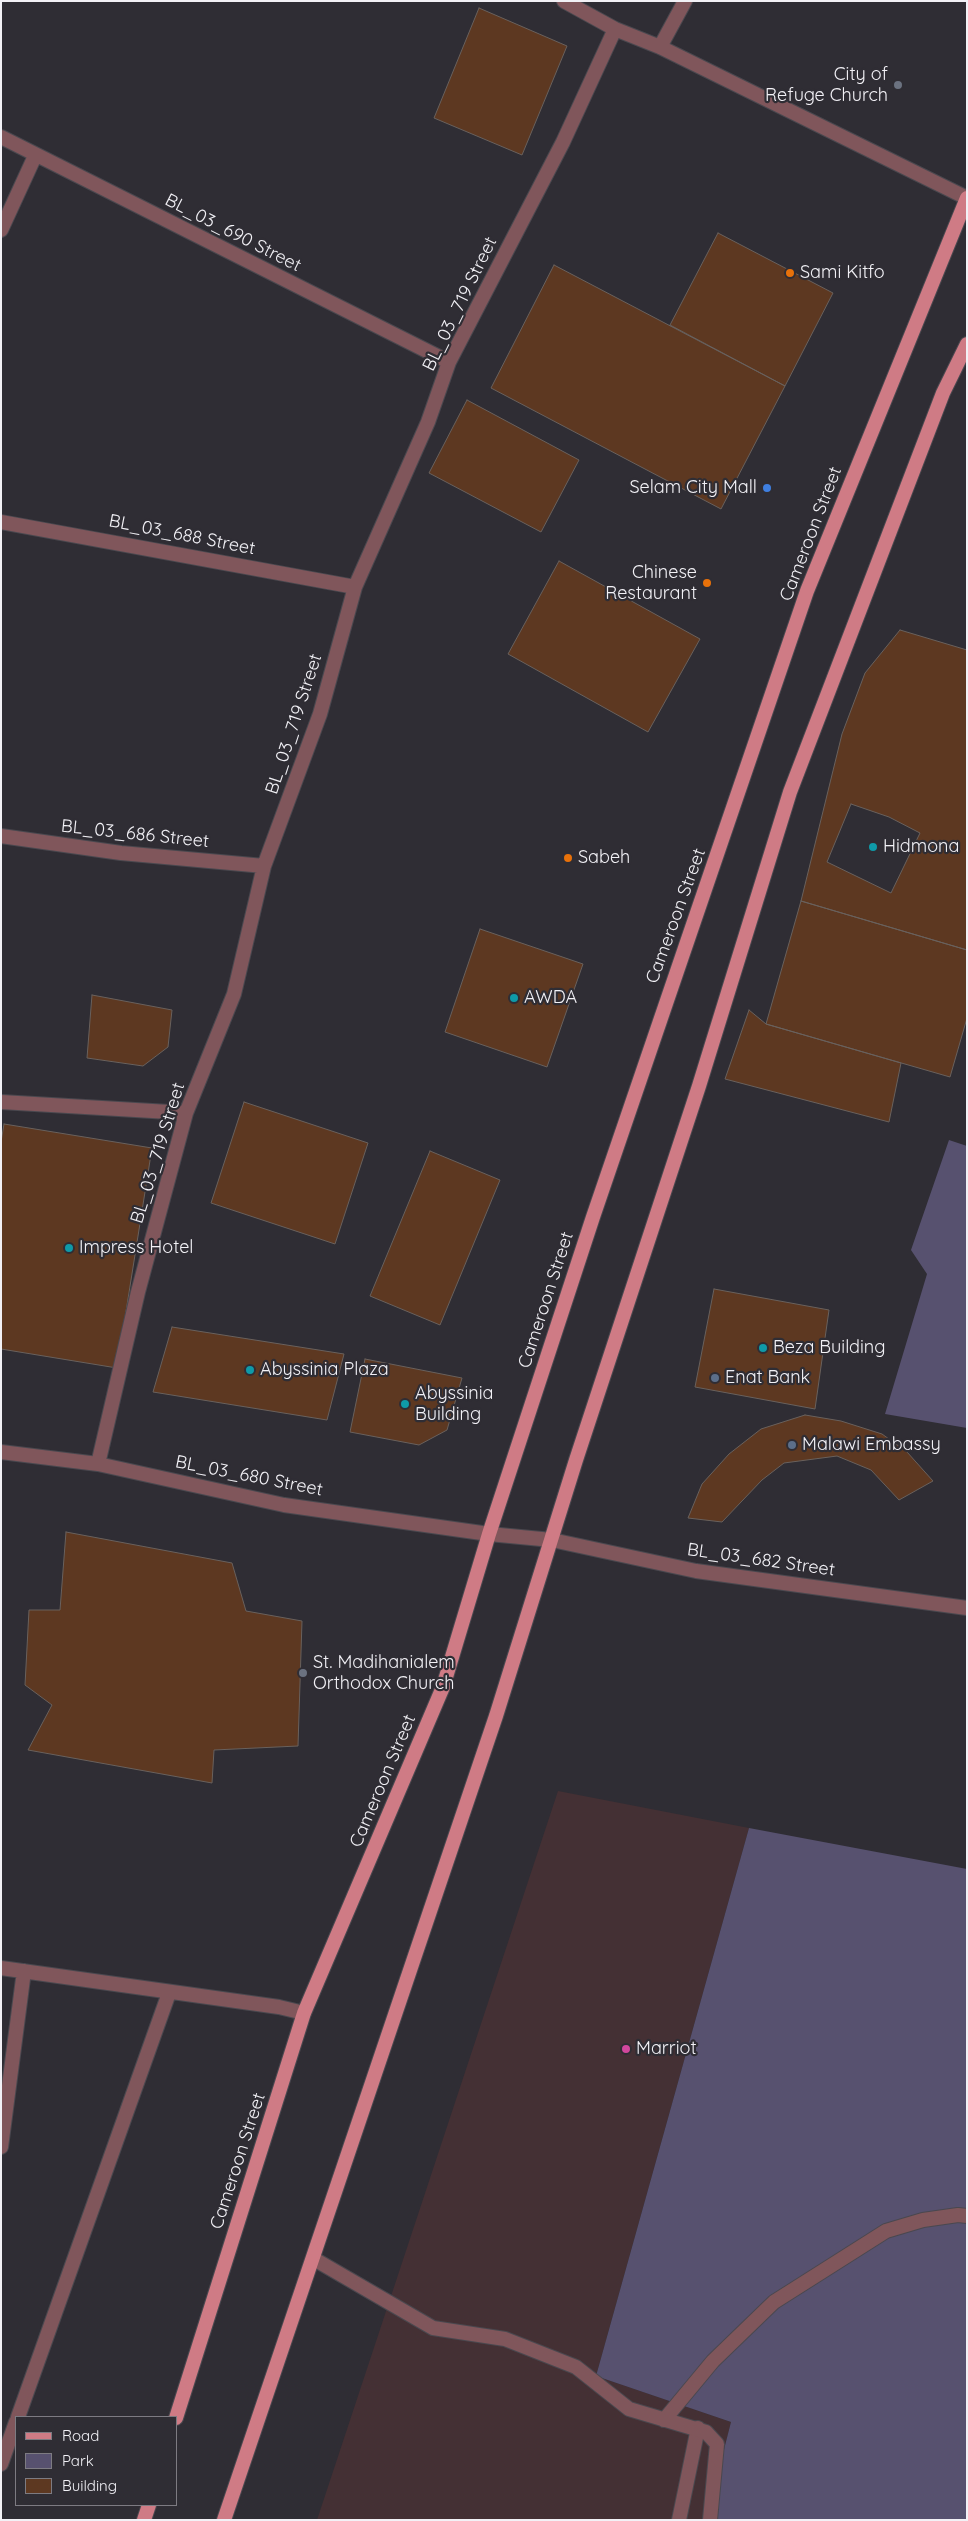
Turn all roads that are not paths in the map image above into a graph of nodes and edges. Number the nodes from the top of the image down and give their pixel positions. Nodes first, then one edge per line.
1 (564, 1) edge
2 (685, 1) edge
3 (615, 29) junction
4 (660, 47) junction
5 (1, 137) edge
6 (35, 156) junction
7 (967, 198) edge
8 (1, 230) edge
9 (967, 344) edge
10 (449, 362) junction
11 (1, 522) edge
12 (355, 587) junction
13 (1, 836) edge
14 (264, 866) junction
15 (1, 1102) edge
16 (186, 1113) junction
17 (1, 1452) edge
18 (98, 1464) junction
19 (489, 1534) junction
20 (552, 1540) junction
21 (967, 1608) edge
22 (1, 1968) edge
23 (24, 1971) junction
24 (168, 1993) junction
25 (304, 2013) junction
26 (1, 2148) edge
27 (967, 2216) edge
28 (314, 2259) junction
29 (18, 2416) edge
30 (177, 2416) edge
31 (664, 2420) junction
32 (15, 2425) edge
33 (698, 2428) junction
34 (1, 2464) edge
35 (149, 2506) edge
36 (144, 2520) edge
37 (224, 2520) edge
38 (680, 2520) edge
39 (710, 2520) edge

1 - 3 street
2 - 4 street
3 - 4 street
3 - 10 street, BL_03_719 Street
4 - 7 street
5 - 6 street, BL_03_690 Street
6 - 8 street
6 - 10 street, BL_03_690 Street
7 - 19 main road, Cameroon Street
9 - 20 main road
10 - 12 street, BL_03_719 Street
11 - 12 street, BL_03_688 Street
12 - 14 street, BL_03_719 Street
13 - 14 street, BL_03_686 Street
14 - 16 street, BL_03_719 Street
15 - 16 street
16 - 18 street, BL_03_719 Street
17 - 18 street, BL_03_680 Street
18 - 19 street, BL_03_680 Street
19 - 20 street, BL_03_680 Street
19 - 25 main road, Cameroon Street
20 - 21 street, BL_03_682 Street
20 - 28 main road
22 - 23 street
23 - 24 street
23 - 26 street
24 - 25 street
24 - 29 street
25 - 30 main road, Cameroon Street
27 - 31 street
28 - 31 street
28 - 37 main road
31 - 33 street
32 - 34 street
33 - 38 street
33 - 39 street
35 - 36 main road

